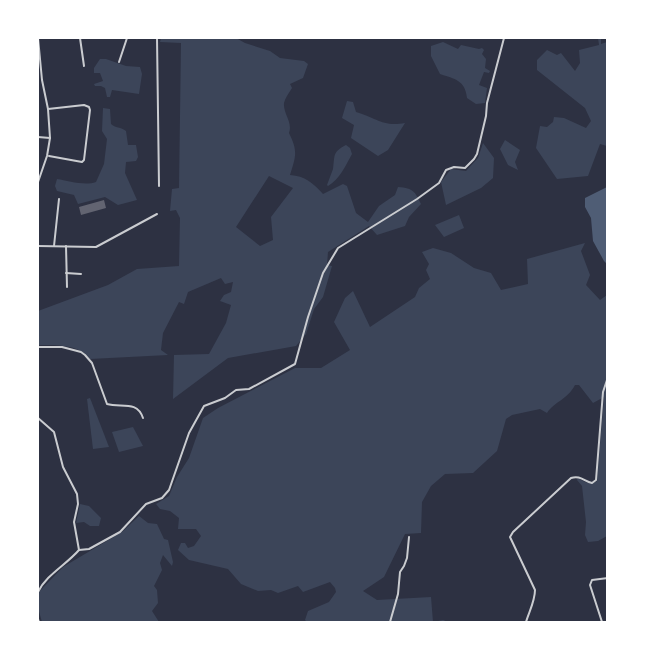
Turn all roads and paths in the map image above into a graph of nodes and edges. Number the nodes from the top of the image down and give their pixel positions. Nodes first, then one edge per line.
1 (38, 38) edge
2 (80, 38) edge
3 (127, 38) edge
4 (157, 38) edge
5 (504, 38) edge
6 (119, 62) dead end
7 (84, 66) dead end
8 (48, 109) junction
9 (38, 137) edge
10 (50, 138) junction
11 (47, 156) junction
12 (38, 182) edge
13 (159, 186) dead end
14 (59, 198) dead end
15 (157, 214) dead end
16 (38, 246) edge
17 (54, 246) junction
18 (66, 246) junction
19 (66, 273) junction
20 (81, 274) dead end
21 (67, 287) dead end
22 (38, 347) edge
23 (608, 377) edge
24 (38, 418) edge
25 (143, 418) dead end
26 (410, 537) dead end
27 (79, 550) junction
28 (608, 578) edge
29 (38, 592) edge
30 (38, 619) edge
31 (39, 622) edge
32 (390, 622) edge
33 (526, 622) edge
34 (602, 622) edge

1 - 8 street
2 - 7 street
3 - 6 street
4 - 13 street
5 - 27 street
8 - 10 street
8 - 11 street
9 - 10 street
10 - 11 street
11 - 12 street
14 - 17 street
15 - 18 street
16 - 17 street
17 - 18 street
18 - 19 street
19 - 20 street
19 - 21 street
22 - 25 street
23 - 33 street
24 - 27 street
26 - 32 street
27 - 29 street
28 - 34 street
30 - 31 street

